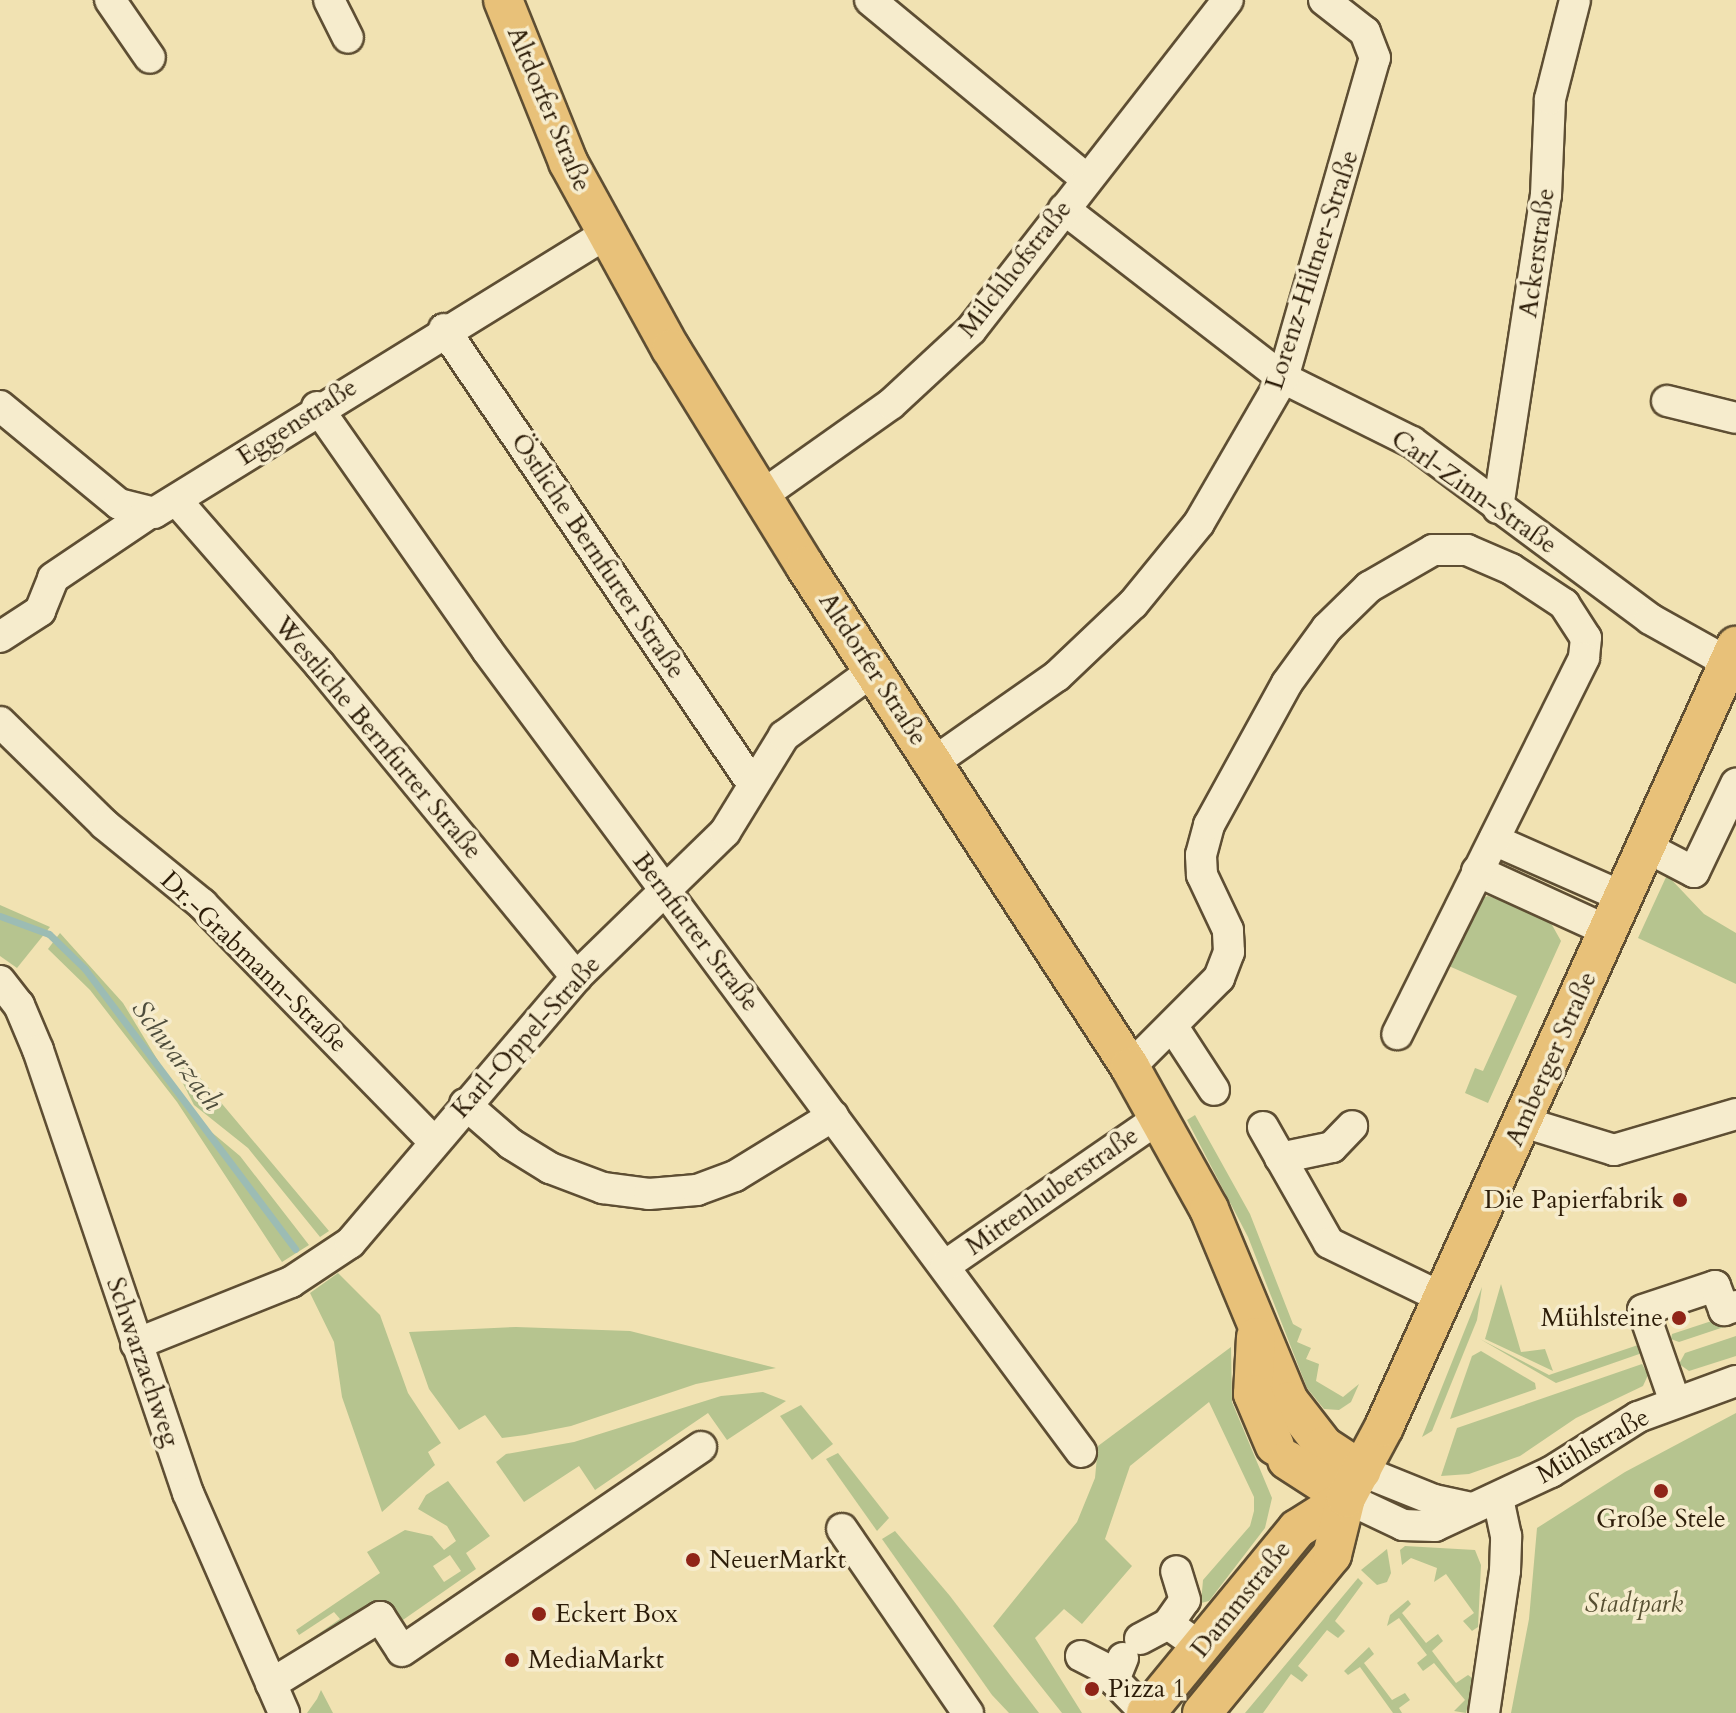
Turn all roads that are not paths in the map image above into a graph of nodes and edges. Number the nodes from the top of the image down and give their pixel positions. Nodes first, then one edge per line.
1 (110, 0) edge
2 (329, 0) edge
3 (503, 0) edge
4 (870, 0) edge
5 (1228, 0) edge
6 (1324, 0) edge
7 (1575, 0) edge
8 (348, 38) dead end
9 (150, 58) dead end
10 (1086, 179) junction
11 (1064, 209) junction
12 (606, 234) junction
13 (444, 329) junction
14 (1283, 378) junction
15 (1667, 401) dead end
16 (0, 406) edge
17 (317, 407) junction
18 (1736, 418) edge
19 (761, 496) junction
20 (177, 501) junction
21 (1498, 508) junction
22 (148, 514) junction
23 (0, 637) edge
24 (1732, 654) edge
25 (874, 670) junction
26 (0, 722) edge
27 (934, 762) junction
28 (752, 783) junction
29 (1736, 784) edge
30 (1494, 840) junction
31 (1646, 847) junction
32 (1477, 871) junction
33 (665, 891) junction
34 (1615, 914) junction
35 (576, 977) junction
36 (0, 981) edge
37 (10, 1010) edge
38 (1173, 1027) junction
39 (1397, 1034) dead end
40 (1130, 1067) junction
41 (1214, 1090) dead end
42 (465, 1104) junction
43 (1736, 1114) edge
44 (833, 1116) junction
45 (1159, 1118) junction
46 (1523, 1122) junction
47 (1352, 1126) dead end
48 (1263, 1127) dead end
49 (433, 1141) junction
50 (1280, 1158) junction
51 (946, 1265) junction
52 (1443, 1298) junction
53 (1736, 1306) edge
54 (1257, 1331) junction
55 (136, 1344) junction
56 (1736, 1381) edge
57 (1675, 1402) junction
58 (701, 1447) dead end
59 (1081, 1452) dead end
60 (1354, 1485) junction
61 (1485, 1503) junction
62 (842, 1529) dead end
63 (1176, 1571) dead end
64 (1168, 1624) junction
65 (1202, 1648) junction
66 (1081, 1656) dead end
67 (1126, 1657) junction
68 (271, 1684) junction
69 (284, 1713) edge
70 (968, 1713) edge
71 (1146, 1713) edge
72 (1202, 1713) edge
73 (1484, 1713) edge

1 - 9 street
2 - 8 street
3 - 12 main road, Altdorfer Straße
4 - 10 street
5 - 10 street, Milchhofstraße
6 - 14 street, Lorenz-Hiltner-Straße
7 - 21 street, Ackerstraße
10 - 11 street, Milchhofstraße
11 - 14 street, Carl-Zinn-Straße
11 - 19 street, Milchhofstraße
12 - 13 street, Eggenstraße
12 - 19 main road, Altdorfer Straße
13 - 17 street, Eggenstraße
13 - 28 street, Östliche Bernfurter Straße
14 - 21 street, Carl-Zinn-Straße
14 - 27 street, Lorenz-Hiltner-Straße
15 - 18 street
16 - 22 street
17 - 20 street, Eggenstraße
17 - 33 street, Bernfurter Straße
19 - 25 main road, Altdorfer Straße
20 - 22 street, Eggenstraße
20 - 35 street, Westliche Bernfurter Straße
21 - 24 street, Carl-Zinn-Straße
22 - 23 street, Eggenstraße
24 - 31 main road, Amberger Straße
25 - 27 main road, Altdorfer Straße
25 - 28 street, Karl-Oppel-Straße
26 - 49 street, Dr.-Grabmann-Straße
27 - 40 main road, Altdorfer Straße
28 - 33 street, Karl-Oppel-Straße
29 - 31 street
30 - 32 street
30 - 34 street
30 - 38 street
31 - 34 main road, Amberger Straße
32 - 34 street
32 - 39 street
33 - 35 street, Karl-Oppel-Straße
33 - 44 street, Bernfurter Straße
34 - 46 main road, Amberger Straße
35 - 42 street, Karl-Oppel-Straße
36 - 37 street, Schwarzachweg
37 - 55 street, Schwarzachweg
38 - 40 street
38 - 41 street
40 - 45 main road, Altdorfer Straße
42 - 44 street
42 - 49 street, Karl-Oppel-Straße
43 - 46 street
44 - 51 street, Bernfurter Straße
45 - 51 street, Mittenhuberstraße
45 - 54 main road, Altdorfer Straße
46 - 52 main road, Amberger Straße
47 - 50 street
48 - 50 street
49 - 55 street, Karl-Oppel-Straße
50 - 52 street
51 - 59 street, Bernfurter Straße
52 - 60 main road, Amberger Straße
53 - 57 street
54 - 60 main road, Altdorfer Straße
54 - 60 main road, Altdorfer Straße
55 - 68 street, Schwarzachweg
56 - 57 street, Mühlstraße
57 - 61 street, Mühlstraße
58 - 68 street
60 - 61 street
60 - 65 main road, Dammstraße
60 - 72 main road, Dammstraße
61 - 73 street
62 - 70 street
63 - 64 street
64 - 65 street
64 - 67 street
65 - 71 main road, Dammstraße
66 - 67 street
67 - 71 street
68 - 69 street, Schwarzachweg

